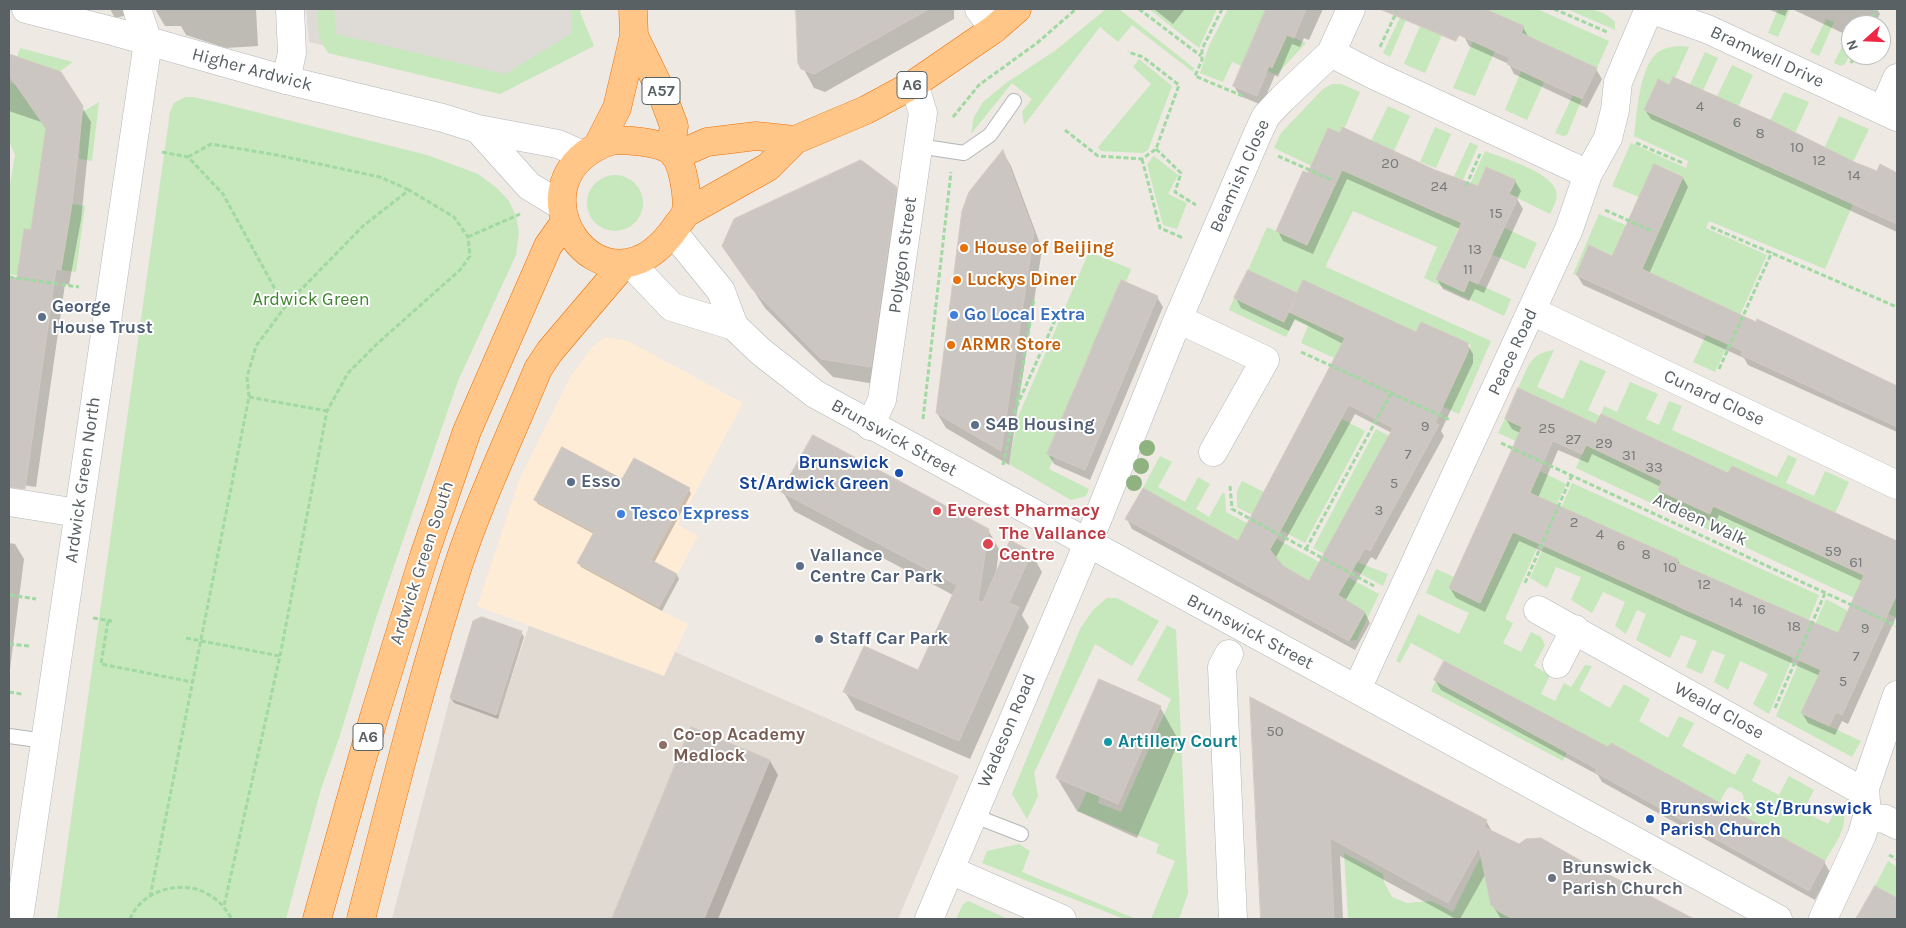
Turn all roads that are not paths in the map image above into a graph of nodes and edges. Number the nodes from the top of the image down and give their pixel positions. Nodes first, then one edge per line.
1 (26, 9) edge
2 (137, 9) edge
3 (290, 9) edge
4 (634, 9) edge
5 (1017, 9) edge
6 (1351, 9) edge
7 (1649, 9) edge
8 (987, 19) edge
9 (634, 36) junction
10 (148, 42) junction
11 (1331, 52) junction
12 (1897, 78) edge
13 (286, 80) junction
14 (914, 84) junction
15 (1014, 101) dead end
16 (1890, 114) edge
17 (478, 129) junction
18 (795, 140) junction
19 (918, 146) junction
20 (590, 150) junction
21 (673, 153) junction
22 (1588, 174) junction
23 (563, 214) junction
24 (679, 222) junction
25 (627, 264) junction
26 (1532, 311) junction
27 (1178, 319) junction
28 (734, 326) junction
29 (870, 426) junction
30 (1213, 452) dead end
31 (1897, 485) edge
32 (9, 502) edge
33 (78, 513) junction
34 (1087, 543) junction
35 (1538, 610) dead end
36 (1575, 630) junction
37 (1229, 654) dead end
38 (1557, 664) dead end
39 (1357, 689) junction
40 (1897, 695) edge
41 (9, 736) edge
42 (45, 741) junction
43 (1865, 788) junction
44 (972, 815) junction
45 (1867, 817) junction
46 (1897, 825) edge
47 (1021, 834) dead end
48 (950, 870) junction
49 (9, 918) edge
50 (1771, 918) edge
51 (17, 919) edge
52 (317, 919) edge
53 (361, 919) edge
54 (929, 919) edge
55 (1062, 919) edge
56 (1233, 919) edge
57 (1823, 919) edge

1 - 10 street, Higher Ardwick
2 - 10 street
3 - 13 street
4 - 9 highway, A57
5 - 8 highway, A6
6 - 11 street, Beamish Close
7 - 16 street, Bramwell Drive
7 - 22 street, Peace Road
8 - 14 highway, A6
9 - 20 highway, A57
9 - 21 highway, A57
10 - 13 street, Higher Ardwick
10 - 33 street, Ardwick Green North
11 - 22 street
11 - 27 street, Beamish Close
12 - 16 street, Bramwell Drive
13 - 17 street, Higher Ardwick
14 - 18 highway, A6
14 - 19 street, Polygon Street
15 - 19 lane
17 - 20 street, Higher Ardwick
17 - 23 street
18 - 21 highway, A6
18 - 24 highway, A6
19 - 29 street, Polygon Street
20 - 21 highway
20 - 23 highway, A6
21 - 24 highway
22 - 26 street, Peace Road
23 - 25 highway
23 - 52 highway, Ardwick Green South / A6
24 - 25 highway, A6
24 - 28 street, Brunswick Street
25 - 28 street, Brunswick Street
25 - 53 highway, Ardwick Green South / A6
26 - 31 street, Cunard Close
26 - 39 street, Peace Road
27 - 30 street
27 - 34 street, Beamish Close
28 - 29 street, Brunswick Street
29 - 34 street, Brunswick Street
32 - 33 street
33 - 42 street, Ardwick Green North
34 - 39 street, Brunswick Street
34 - 44 street, Wadeson Road
35 - 36 street, Weald Close
36 - 38 street
36 - 43 street, Weald Close
37 - 56 street
39 - 50 street, Brunswick Street
40 - 43 street
41 - 42 lane
42 - 51 street, Ardwick Green North
43 - 45 street
44 - 47 lane
44 - 48 street, Wadeson Road
45 - 46 street
45 - 57 street
48 - 54 street, Wadeson Road
48 - 55 street
49 - 51 street

